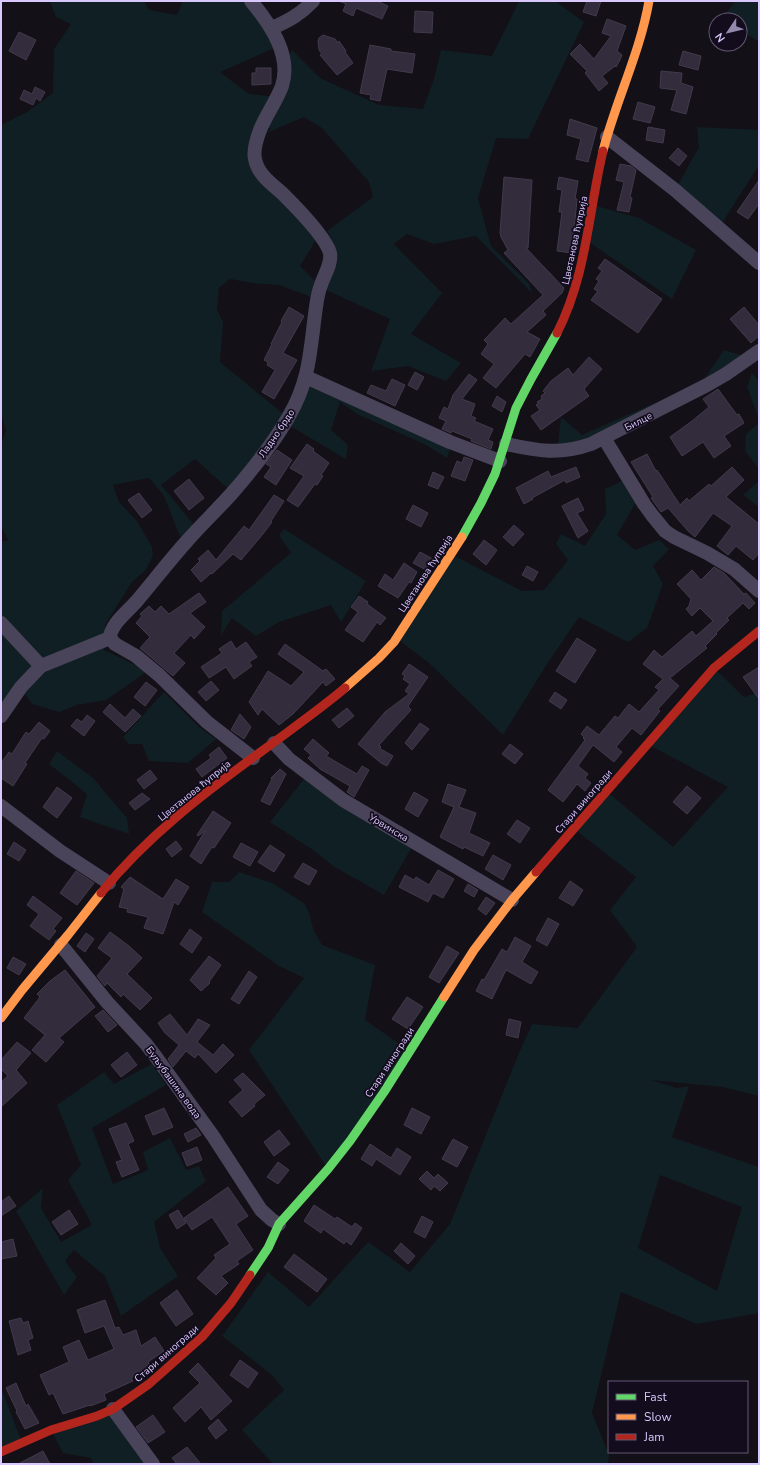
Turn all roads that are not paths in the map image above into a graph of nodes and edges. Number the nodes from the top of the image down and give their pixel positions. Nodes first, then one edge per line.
1 (251, 1) edge
2 (649, 1) edge
3 (309, 6) edge
4 (272, 28) junction
5 (607, 137) junction
6 (759, 263) edge
7 (759, 351) edge
8 (306, 377) junction
9 (604, 438) junction
10 (506, 444) junction
11 (500, 461) junction
12 (759, 591) edge
13 (1, 623) edge
14 (759, 631) edge
15 (110, 638) junction
16 (41, 666) junction
17 (1, 716) edge
18 (274, 743) junction
19 (253, 758) junction
20 (1, 806) edge
21 (109, 883) junction
22 (512, 900) junction
23 (60, 945) junction
24 (1, 1018) edge
25 (279, 1224) junction
26 (113, 1409) junction
27 (1, 1452) edge
28 (153, 1464) edge

1 - 4 street, Ладно брдо
2 - 5 street, Цветанова ћуприја
3 - 4 street
4 - 8 street, Ладно брдо
5 - 6 street
5 - 10 street, Цветанова ћуприја
7 - 9 street, Билце
8 - 11 street
8 - 15 street, Ладно брдо
9 - 10 street, Билце
9 - 12 street
10 - 11 street, Цветанова ћуприја
11 - 18 street, Цветанова ћуприја
13 - 16 street
14 - 22 street, Стари виногради
15 - 16 street
15 - 19 street
16 - 17 street
18 - 19 street, Цветанова ћуприја
18 - 22 street, Урвинска
19 - 21 street, Цветанова ћуприја
20 - 21 street
21 - 23 street, Цветанова ћуприја
22 - 25 street, Стари виногради
23 - 24 street, Цветанова ћуприја
23 - 25 street, Буљубашина вода
25 - 26 street, Стари виногради
26 - 27 street, Стари виногради
26 - 28 street

